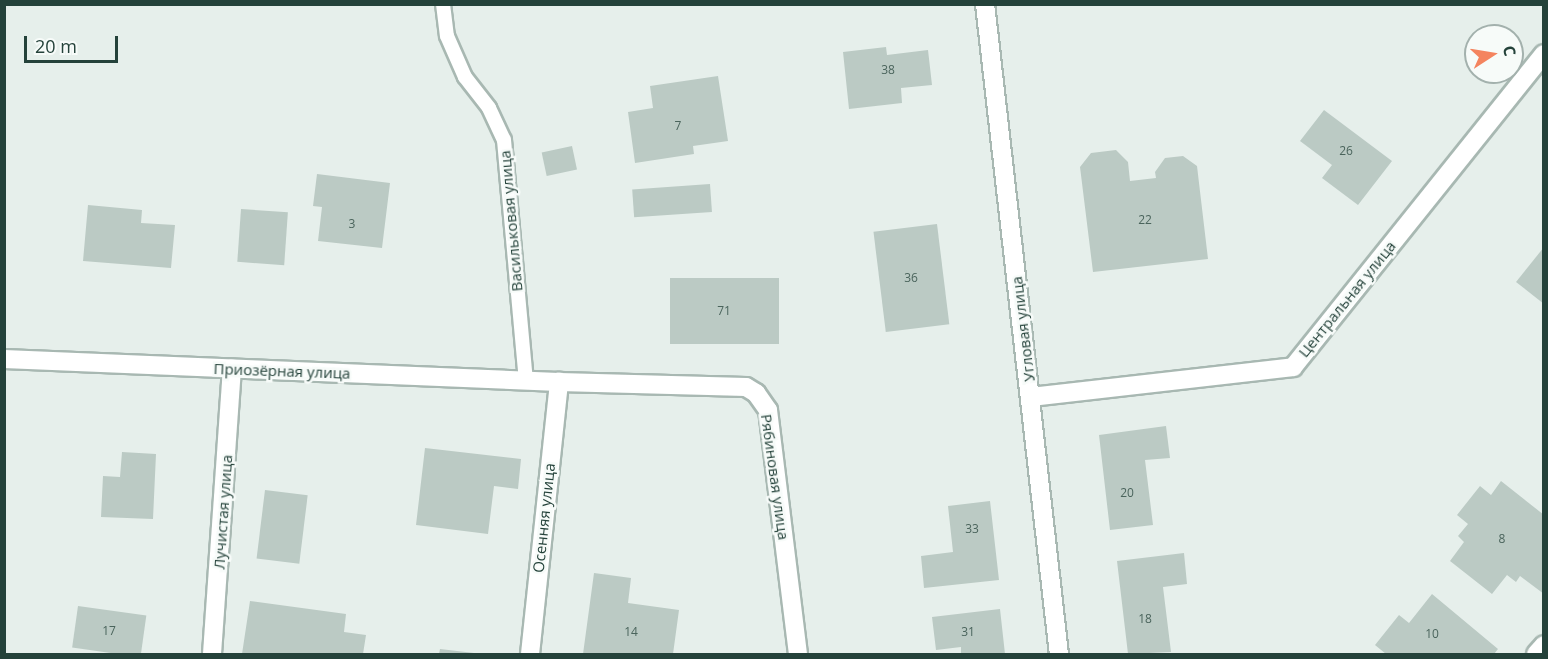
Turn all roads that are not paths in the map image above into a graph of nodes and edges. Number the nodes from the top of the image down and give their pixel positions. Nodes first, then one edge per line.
1 (443, 4) edge
2 (985, 4) edge
3 (1544, 54) edge
4 (4, 359) edge
5 (232, 369) junction
6 (525, 381) junction
7 (559, 382) junction
8 (1031, 397) junction
9 (1544, 645) edge
10 (212, 654) edge
11 (530, 654) edge
12 (798, 654) edge
13 (1059, 654) edge
14 (1536, 654) edge

1 - 6 lane, Васильковая улица
2 - 8 street, Угловая улица
3 - 8 street, Центральная улица
4 - 5 street, Приозёрная улица
5 - 6 street, Приозёрная улица
5 - 10 street, Лучистая улица
6 - 7 street, Приозёрная улица
7 - 11 street, Осенняя улица
7 - 12 street, Рябиновая улица
8 - 13 street, Угловая улица
9 - 14 street

